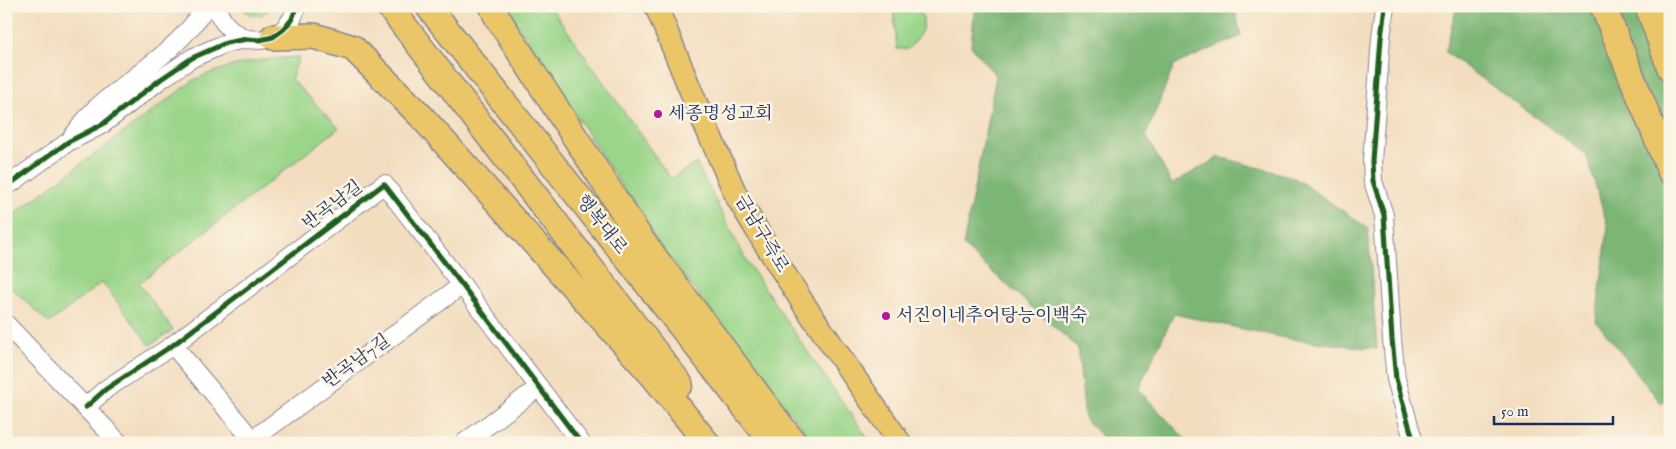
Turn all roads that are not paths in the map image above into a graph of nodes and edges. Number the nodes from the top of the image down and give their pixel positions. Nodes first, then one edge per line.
1 (206, 6) edge
2 (217, 6) edge
3 (297, 6) edge
4 (389, 6) edge
5 (428, 6) edge
6 (492, 6) edge
7 (656, 6) edge
8 (1385, 6) edge
9 (1603, 6) edge
10 (1648, 6) edge
11 (273, 37) junction
12 (247, 39) junction
13 (1670, 68) edge
14 (68, 142) junction
15 (1670, 171) edge
16 (6, 188) edge
17 (462, 285) junction
18 (6, 324) edge
19 (173, 345) junction
20 (539, 387) junction
21 (86, 407) junction
22 (253, 441) edge
23 (119, 443) edge
24 (464, 443) edge
25 (581, 443) edge
26 (707, 443) edge
27 (725, 443) edge
28 (773, 443) edge
29 (794, 443) edge
30 (900, 443) edge
31 (1414, 443) edge

1 - 14 street
2 - 12 street
3 - 11 street
4 - 27 highway, 행복대로
5 - 28 highway, 행복대로
6 - 29 highway
7 - 30 main road, 금남구즉로
8 - 31 street
9 - 15 highway
10 - 13 highway
11 - 12 street
11 - 26 highway
12 - 14 street
14 - 16 street
17 - 19 street, 반곡남길
17 - 20 street, 반곡남길
17 - 22 street, 반곡남7길
18 - 21 street
19 - 21 street, 반곡남길
19 - 22 street
20 - 24 street
20 - 25 street, 반곡남길
21 - 23 street

